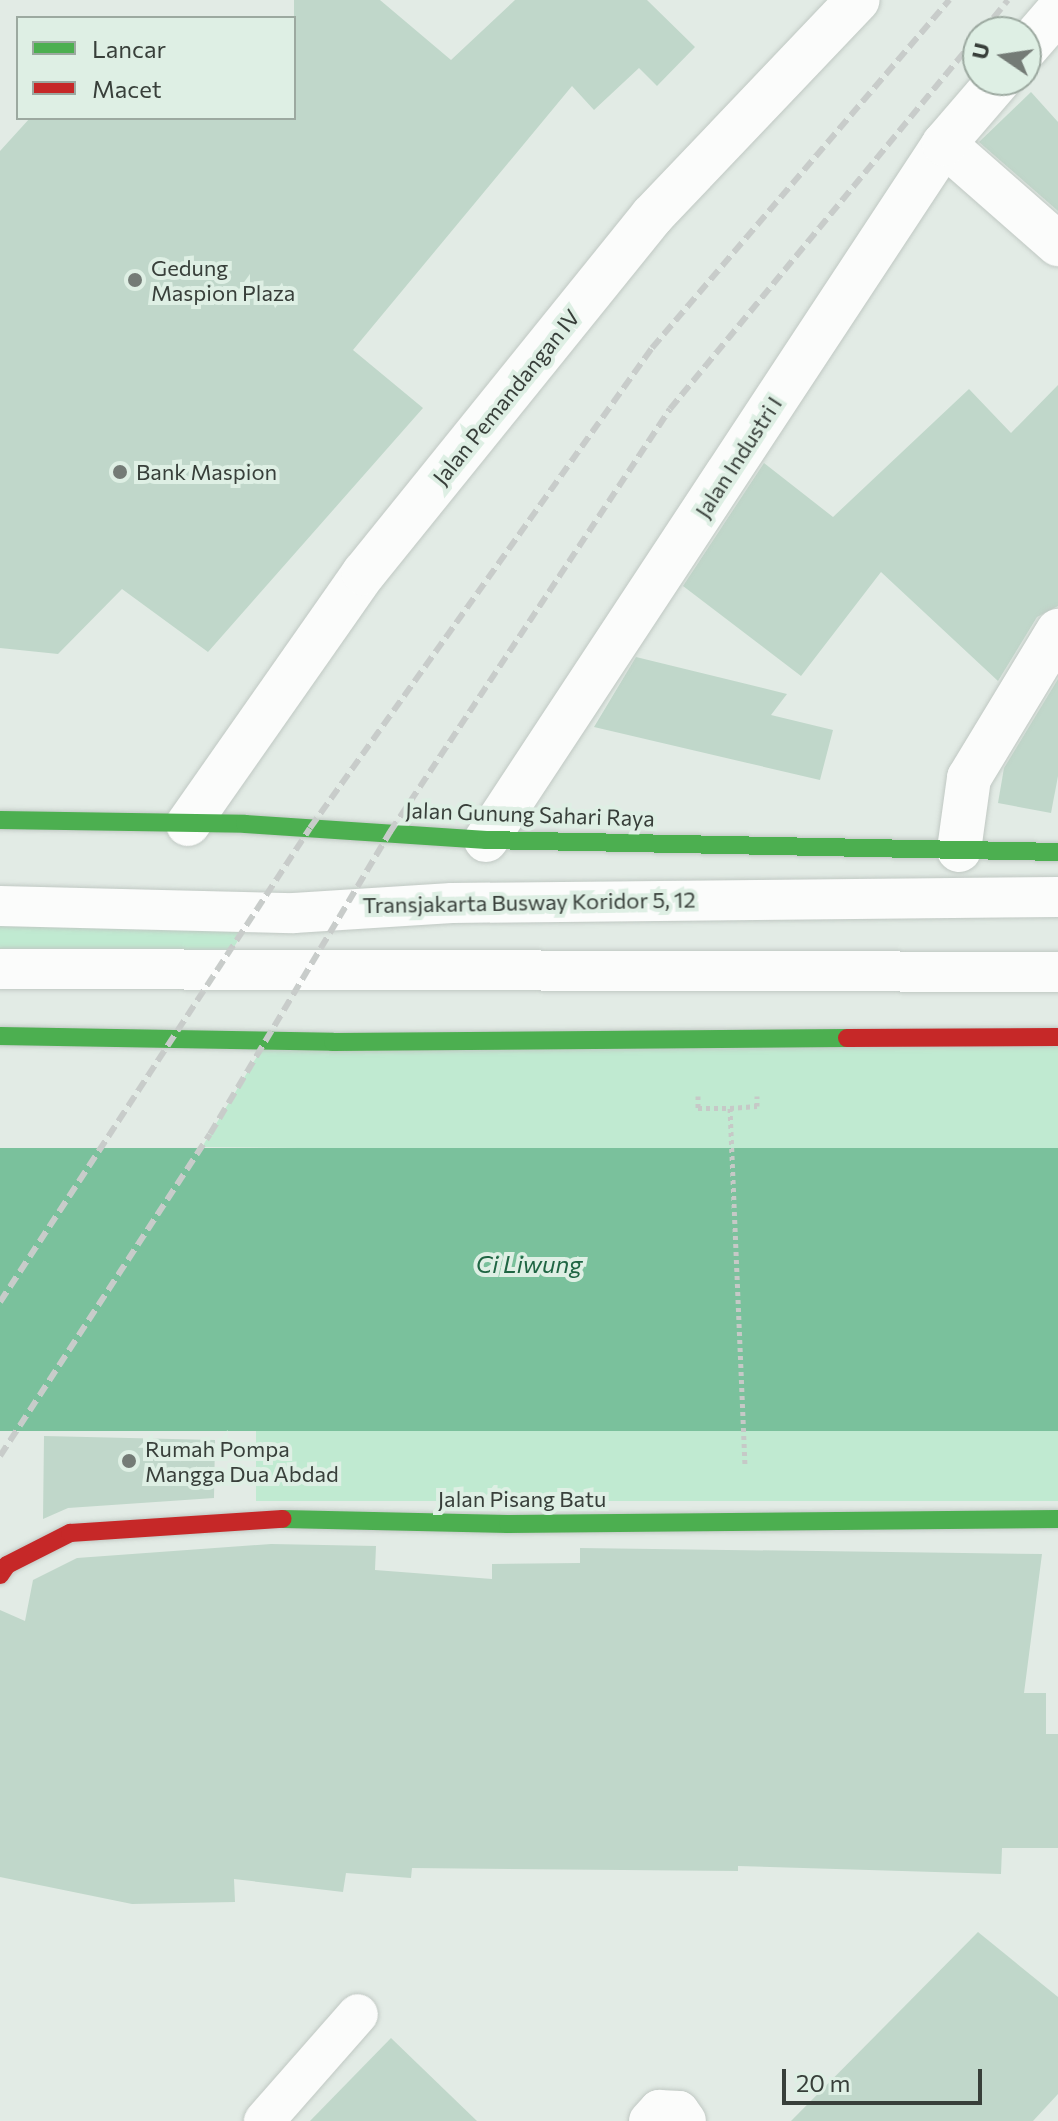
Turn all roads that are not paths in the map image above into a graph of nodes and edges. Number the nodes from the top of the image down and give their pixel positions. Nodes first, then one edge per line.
1 (858, 0) edge
2 (1058, 11) edge
3 (1042, 30) edge
4 (985, 96) edge
5 (944, 144) junction
6 (1058, 244) edge
7 (1058, 631) edge
8 (0, 820) edge
9 (188, 824) junction
10 (486, 840) junction
11 (959, 850) junction
12 (1058, 852) edge
13 (1058, 897) edge
14 (0, 906) edge
15 (0, 969) edge
16 (1058, 972) edge
17 (0, 1036) edge
18 (1058, 1037) edge
19 (1058, 1519) edge
20 (0, 1575) edge
21 (358, 2014) dead end
22 (264, 2121) edge
23 (649, 2121) edge
24 (686, 2121) edge

1 - 9 street, Jalan Pemandangan IV
2 - 3 street
4 - 5 street, Jalan Industri I
5 - 6 street
5 - 10 street, Jalan Industri I
7 - 11 street
8 - 9 main road, Jalan Gunung Sahari Raya
9 - 10 main road, Jalan Gunung Sahari Raya
10 - 11 main road, Jalan Gunung Sahari Raya
11 - 12 main road, Jalan Gunung Sahari Raya
13 - 14 lane, Transjakarta Busway Koridor 5, 12
15 - 16 lane
17 - 18 main road
19 - 20 main road, Jalan Pisang Batu
21 - 22 lane
23 - 24 lane

